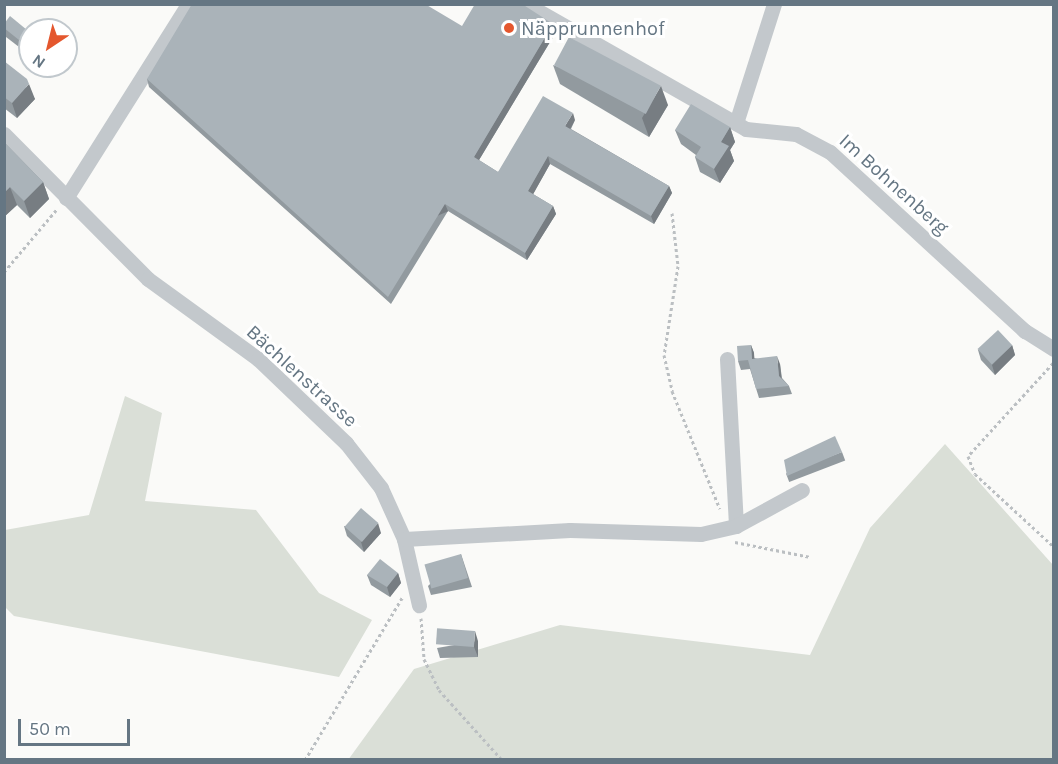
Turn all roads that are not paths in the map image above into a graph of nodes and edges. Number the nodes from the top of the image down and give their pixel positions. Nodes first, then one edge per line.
1 (188, 4) edge
2 (526, 4) edge
3 (774, 4) edge
4 (736, 123) junction
5 (4, 134) edge
6 (66, 198) junction
7 (1053, 349) edge
8 (727, 359) dead end
9 (802, 490) dead end
10 (731, 527) junction
11 (404, 539) junction
12 (417, 597) road end

1 - 6 street
2 - 4 street, Im Bohnenberg
3 - 4 street
4 - 7 street, Im Bohnenberg
5 - 6 street, Bächlenstrasse
6 - 11 street, Bächlenstrasse
8 - 10 street
9 - 10 street
10 - 11 street
11 - 12 street, Bächlenstrasse

